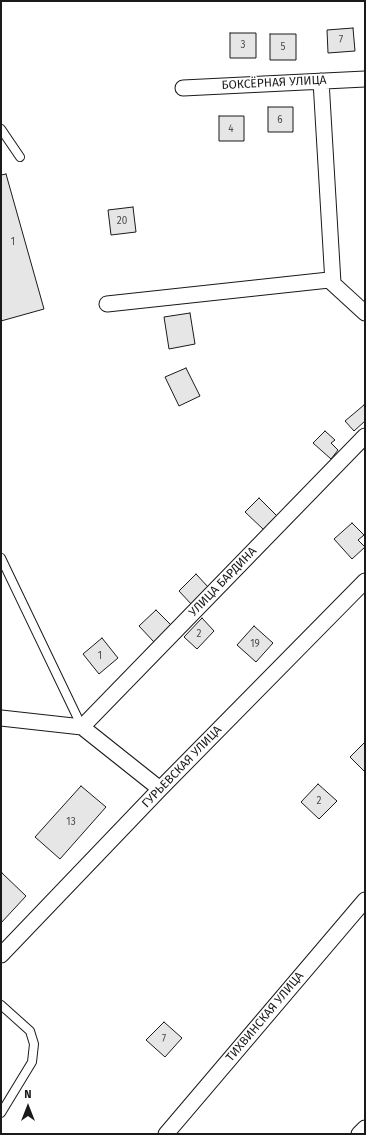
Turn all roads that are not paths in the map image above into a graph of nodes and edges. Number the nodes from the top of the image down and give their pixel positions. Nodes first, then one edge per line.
1 (365, 79) edge
2 (321, 81) junction
3 (183, 88) dead end
4 (1, 129) edge
5 (20, 157) dead end
6 (333, 283) junction
7 (107, 304) dead end
8 (365, 312) edge
9 (365, 436) edge
10 (1, 558) edge
11 (362, 589) edge
12 (1, 718) edge
13 (82, 727) junction
14 (160, 790) junction
15 (365, 900) edge
16 (1, 955) edge
17 (1, 1005) edge
18 (1, 1113) edge
19 (365, 1128) edge
20 (166, 1134) edge
21 (359, 1134) edge

1 - 2 street, БОКСЁРНАЯ УЛИЦА
2 - 3 street, БОКСЁРНАЯ УЛИЦА
2 - 6 street
4 - 5 lane
6 - 7 street
6 - 8 street
9 - 13 street, УЛИЦА БАРДИНА
10 - 13 lane
11 - 14 street, ГУРЬЕВСКАЯ УЛИЦА
12 - 13 street
13 - 14 street
14 - 16 street, ГУРЬЕВСКАЯ УЛИЦА
15 - 20 street, ТИХВИНСКАЯ УЛИЦА
17 - 18 lane
19 - 21 street

